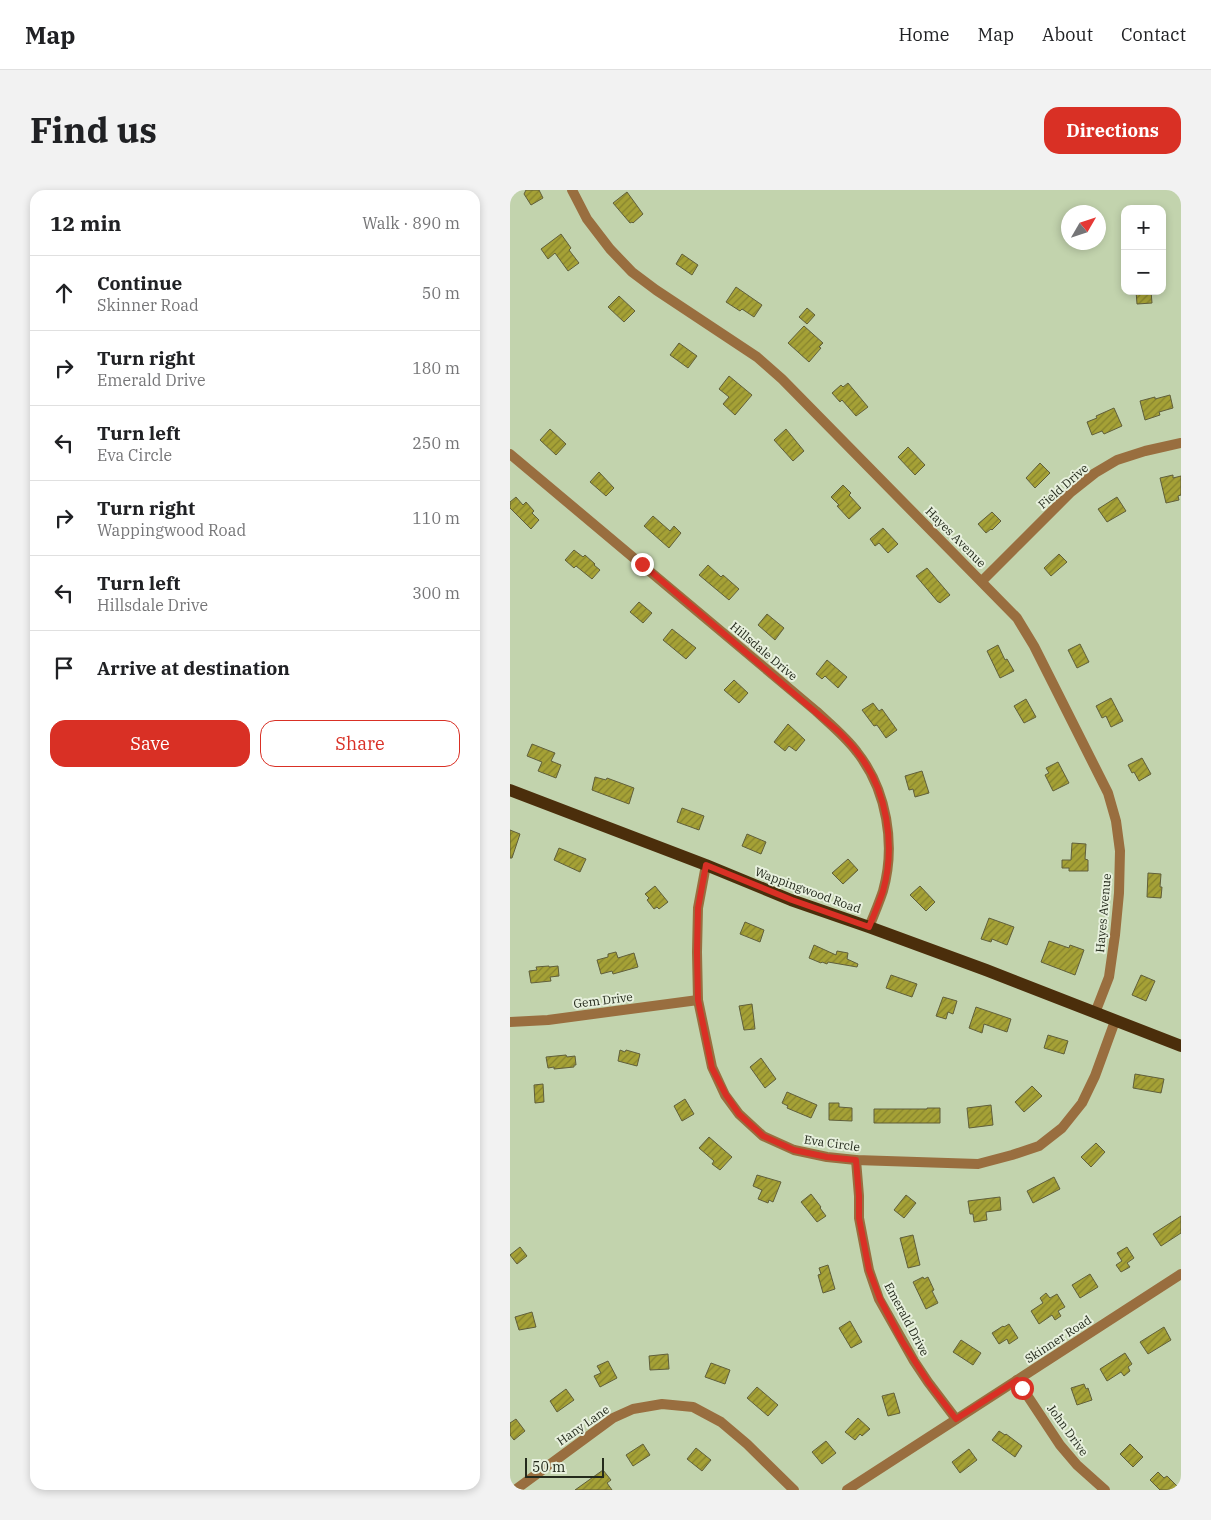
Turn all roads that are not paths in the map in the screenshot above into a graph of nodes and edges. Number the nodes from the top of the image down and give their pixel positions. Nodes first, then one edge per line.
1 (572, 190) edge
2 (1181, 442) edge
3 (510, 454) edge
4 (982, 581) junction
5 (510, 790) edge
6 (706, 865) junction
7 (869, 927) junction
8 (698, 1000) junction
9 (1095, 1013) junction
10 (1115, 1021) junction
11 (510, 1022) edge
12 (1181, 1046) edge
13 (856, 1160) junction
14 (1181, 1274) edge
15 (1017, 1380) junction
16 (956, 1419) junction
17 (515, 1490) edge
18 (794, 1490) edge
19 (847, 1490) edge
20 (1105, 1490) edge

1 - 4 street, Hayes Avenue
2 - 4 street, Field Drive
3 - 7 street, Hillsdale Drive
4 - 9 street, Hayes Avenue
5 - 6 main road, Wappingwood Road
6 - 7 main road, Wappingwood Road
6 - 8 street, Eva Circle
7 - 9 main road, Wappingwood Road
8 - 11 street, Gem Drive
8 - 13 street, Eva Circle
9 - 10 main road, Wappingwood Road
10 - 12 main road, Wappingwood Road
10 - 13 street, Eva Circle
13 - 16 street, Emerald Drive
14 - 15 street, Skinner Road
15 - 16 street, Skinner Road
15 - 20 street, John Drive
16 - 19 street, Skinner Road
17 - 18 street, Hany Lane

